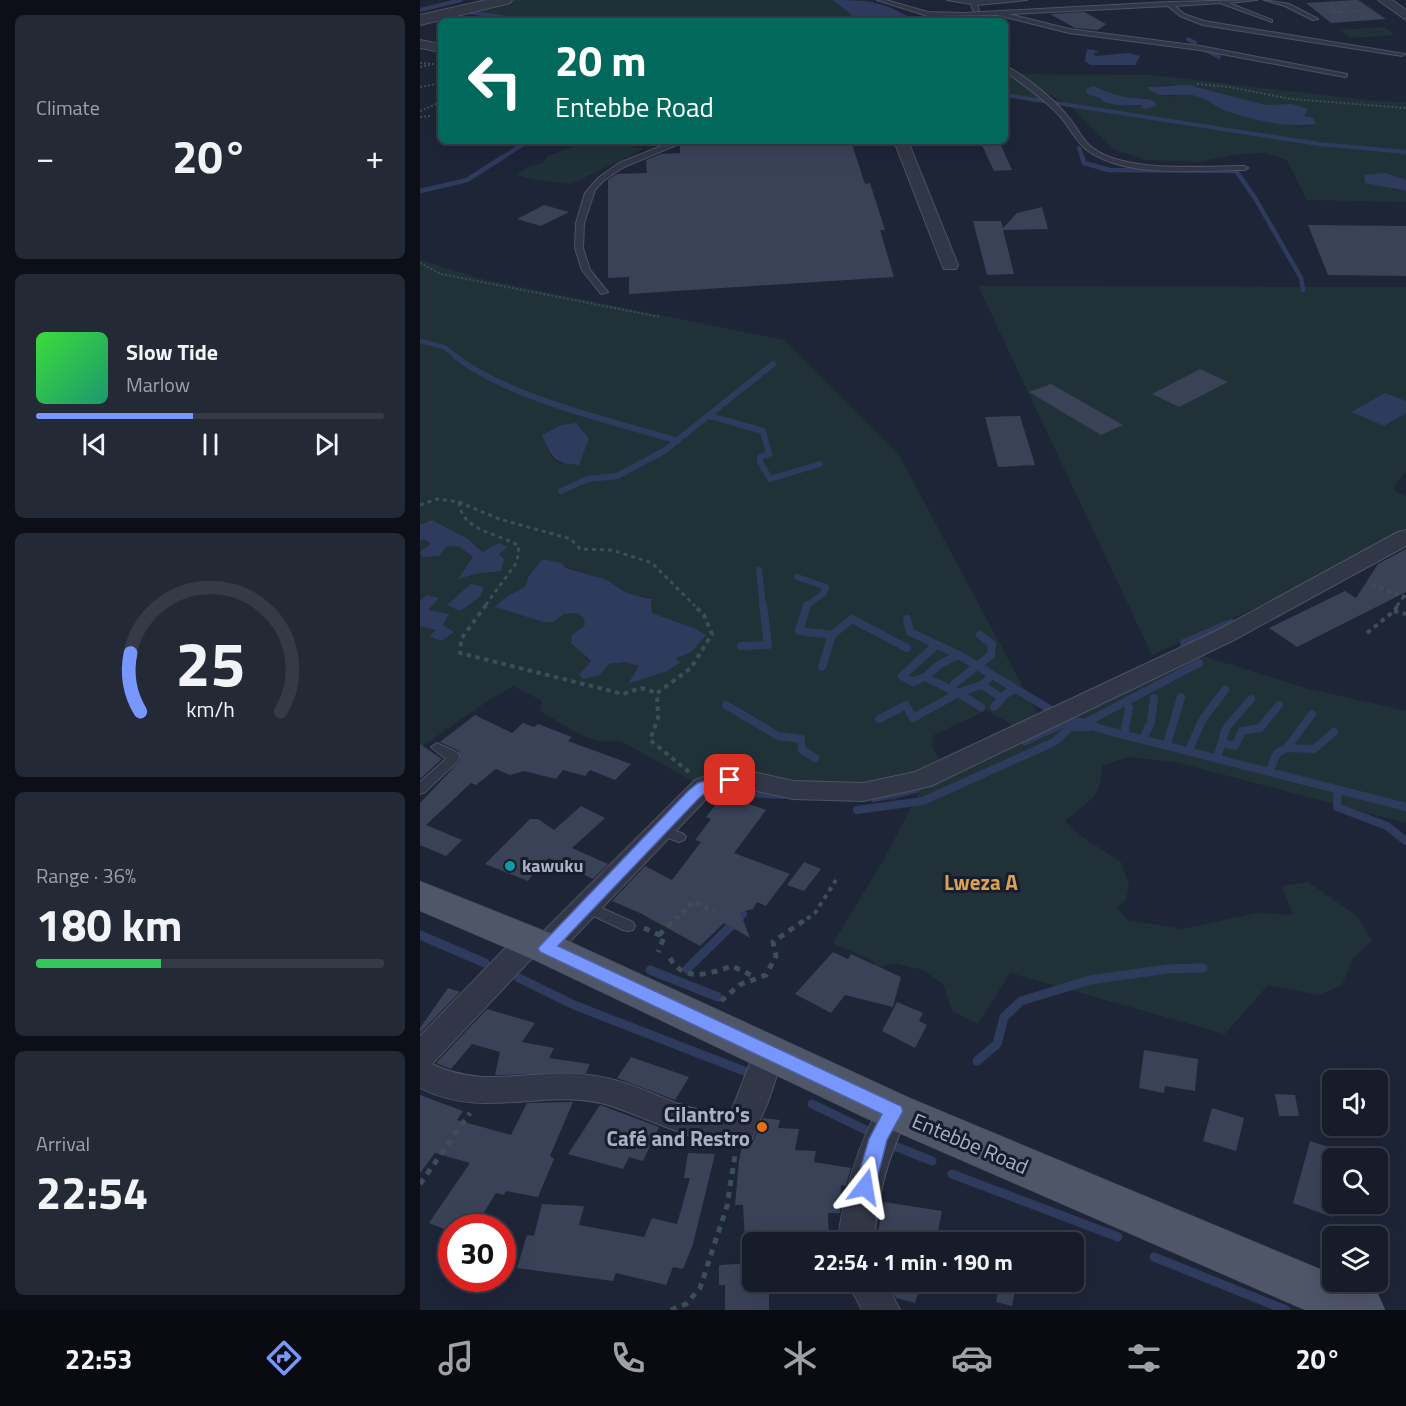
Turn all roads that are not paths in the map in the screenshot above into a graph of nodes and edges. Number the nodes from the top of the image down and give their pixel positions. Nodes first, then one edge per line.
1 (504, 0) edge
2 (880, 0) edge
3 (950, 0) edge
4 (1024, 0) edge
5 (1254, 0) edge
6 (1267, 0) edge
7 (1384, 0) edge
8 (1217, 1) edge
9 (1186, 2) edge
10 (974, 3) junction
11 (1169, 4) junction
12 (996, 13) junction
13 (928, 14) junction
14 (978, 14) junction
15 (1406, 16) edge
16 (941, 18) edge
17 (420, 20) edge
18 (1315, 20) dead end
19 (1269, 21) dead end
20 (420, 44) edge
21 (438, 47) edge
22 (1402, 54) dead end
23 (1008, 70) edge
24 (1345, 75) dead end
25 (670, 144) edge
26 (902, 144) edge
27 (1244, 168) dead end
28 (950, 266) dead end
29 (604, 292) dead end
30 (1406, 537) edge
31 (437, 747) dead end
32 (420, 789) edge
33 (420, 895) edge
34 (586, 906) junction
35 (628, 926) road end
36 (538, 944) junction
37 (768, 1054) junction
38 (420, 1056) edge
39 (420, 1073) edge
40 (894, 1111) junction
41 (858, 1232) edge
42 (871, 1292) edge
43 (882, 1310) edge
44 (1360, 1310) edge

1 - 17 street
2 - 13 lane
3 - 10 lane
4 - 10 lane
5 - 8 lane
6 - 18 lane
7 - 15 street
8 - 9 lane
8 - 19 lane
9 - 11 lane
10 - 14 lane
11 - 12 lane
11 - 22 lane
12 - 14 lane
12 - 24 lane
13 - 14 lane
13 - 16 lane
20 - 21 street
23 - 27 lane
25 - 29 lane
26 - 28 street
30 - 34 street
31 - 32 lane
33 - 36 main road, Entebbe Road
34 - 35 lane
34 - 36 street
36 - 37 main road, Entebbe Road
36 - 38 street
37 - 39 street
37 - 40 main road, Entebbe Road
40 - 41 street
40 - 44 main road, Entebbe Road
42 - 43 street

